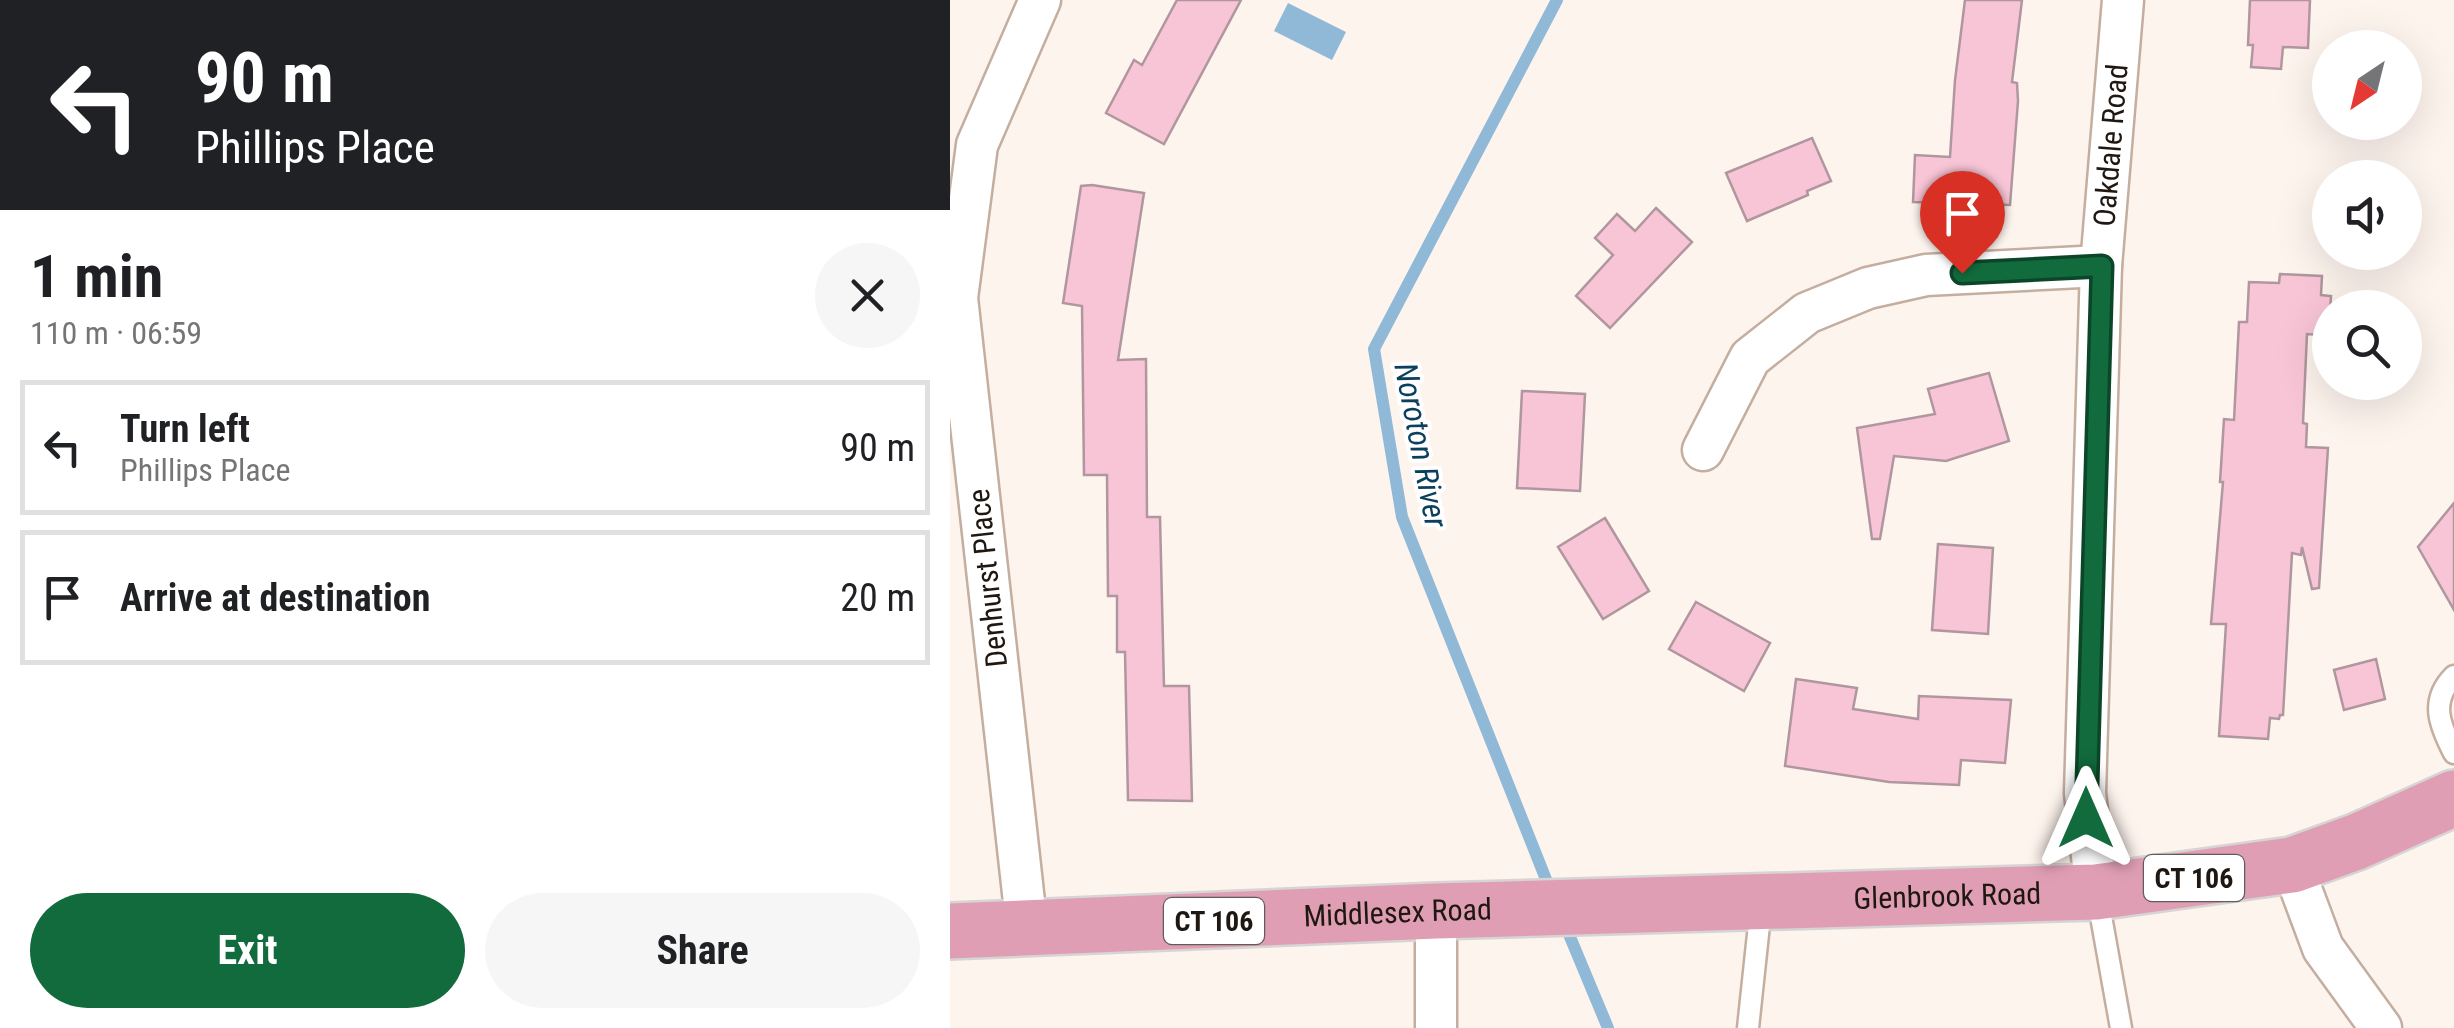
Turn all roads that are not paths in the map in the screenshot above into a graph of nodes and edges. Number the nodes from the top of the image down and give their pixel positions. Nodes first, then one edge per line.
1 (1040, 0) edge
2 (2122, 0) edge
3 (2102, 266) junction
4 (1703, 450) dead end
5 (2454, 676) edge
6 (2454, 753) edge
7 (2454, 798) edge
8 (2292, 865) junction
9 (2096, 892) junction
10 (1761, 904) junction
11 (1605, 908) joint
12 (1458, 911) junction
13 (1028, 930) junction
14 (950, 931) edge
15 (1436, 1028) edge
16 (1748, 1028) edge
17 (2121, 1028) edge
18 (2381, 1028) edge

1 - 13 street, Denhurst Place
2 - 3 street, Oakdale Road
3 - 4 street
3 - 9 street, Oakdale Road
5 - 6 lane
7 - 8 main road, Glenbrook Road / CT 106
8 - 9 main road, Glenbrook Road / CT 106
8 - 18 street
9 - 10 main road, Glenbrook Road / CT 106
9 - 17 lane
10 - 11 main road, Glenbrook Road / CT 106
10 - 16 lane
11 - 12 main road, Middlesex Road / CT 106
12 - 13 main road, Middlesex Road / CT 106
12 - 15 street
13 - 14 main road, Middlesex Road / CT 106

